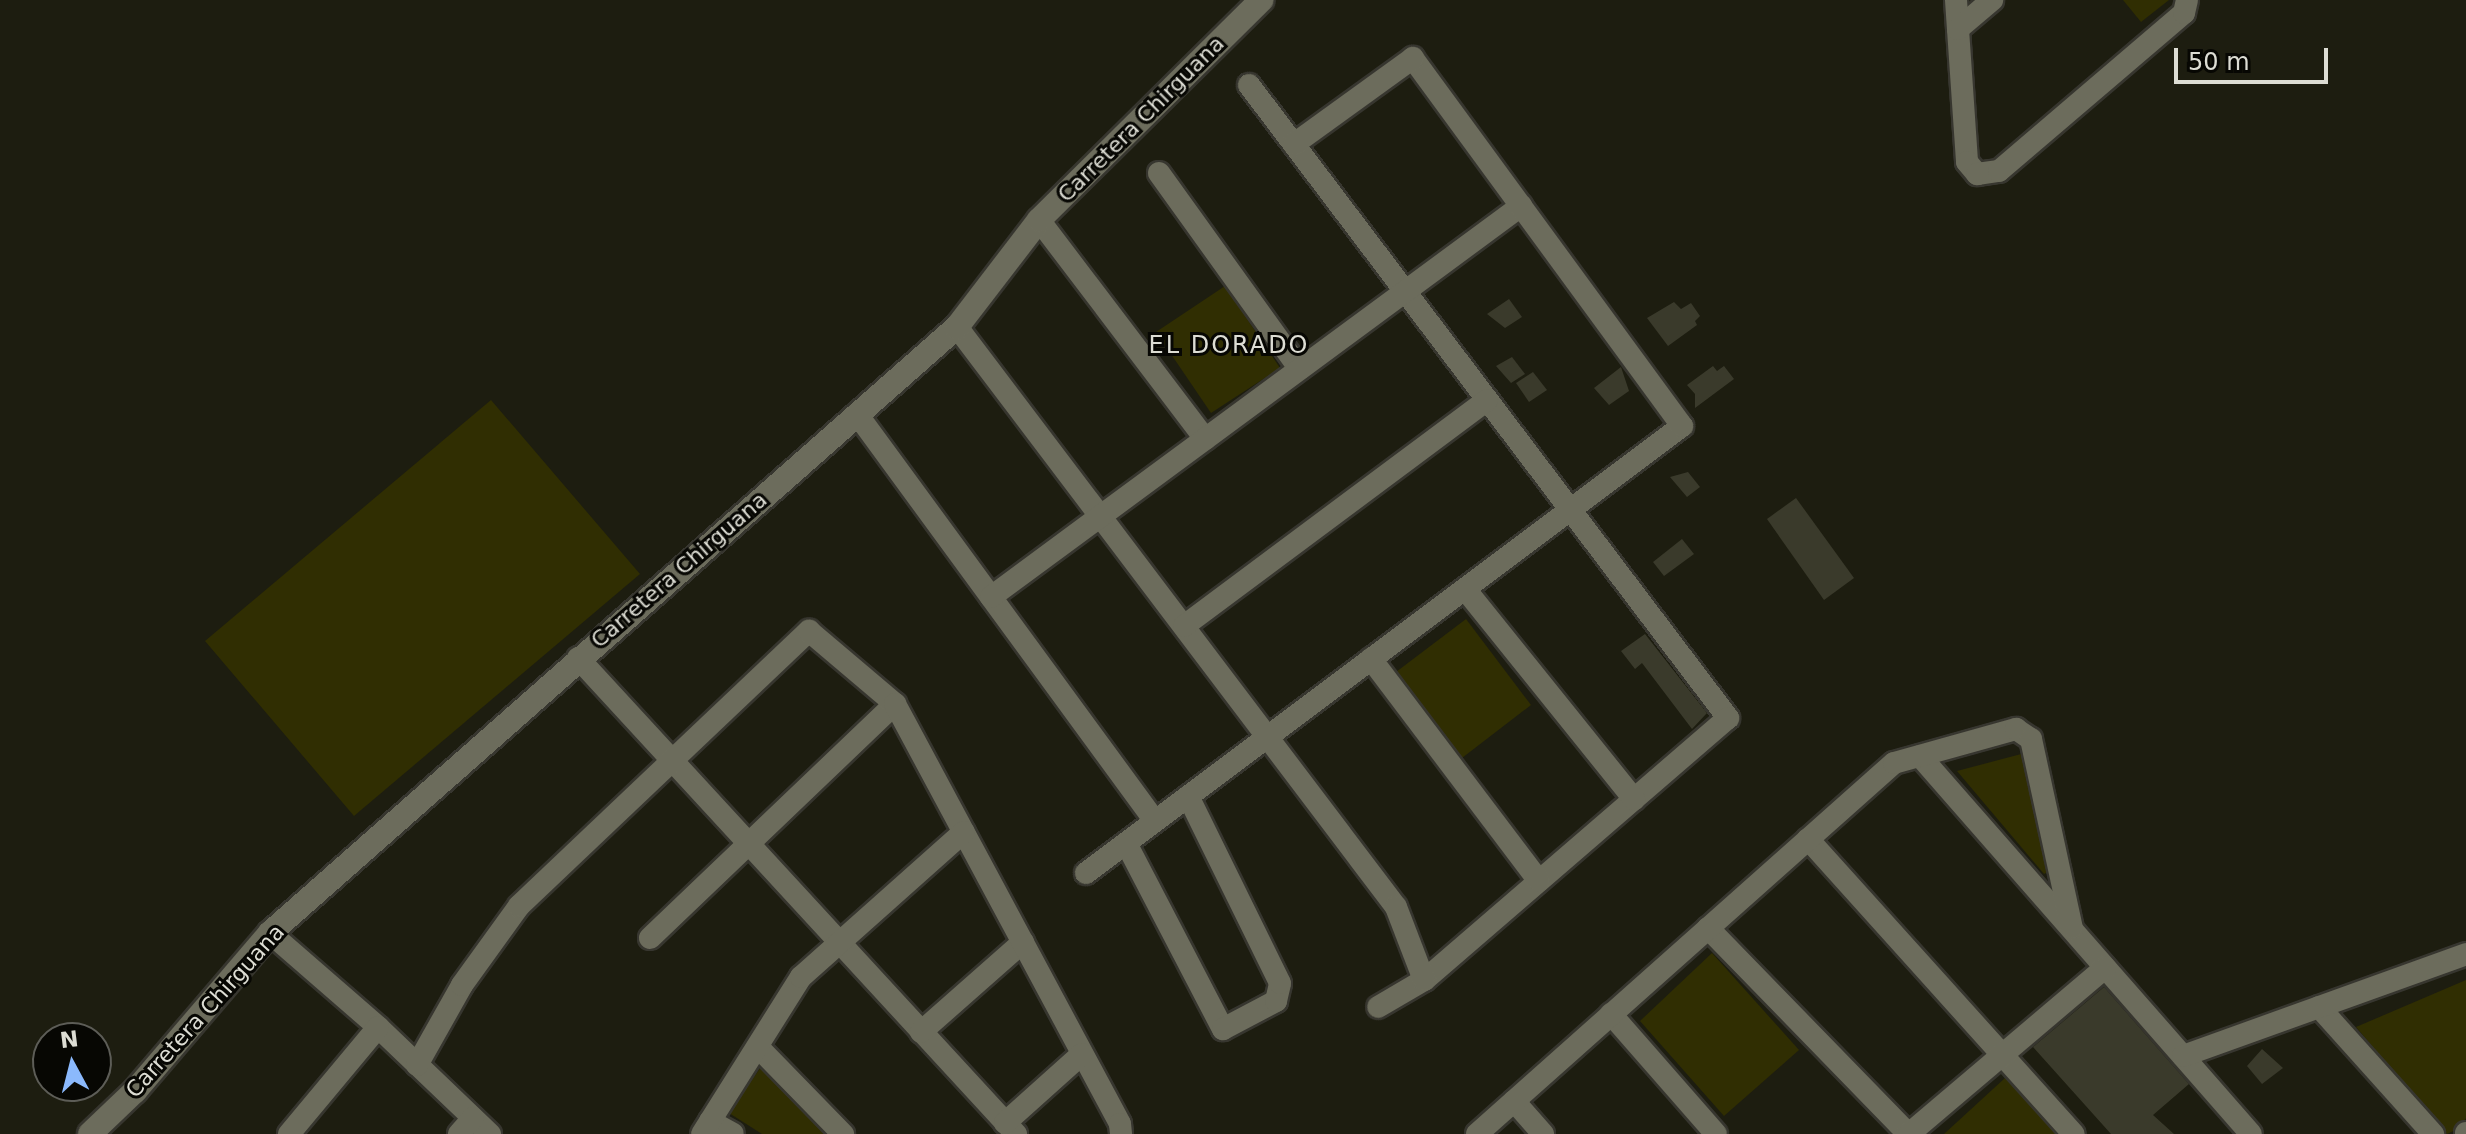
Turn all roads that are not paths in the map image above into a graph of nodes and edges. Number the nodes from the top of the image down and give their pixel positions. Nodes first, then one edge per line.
1 (1261, 0) edge
2 (1956, 0) edge
3 (1992, 0) edge
4 (2187, 0) edge
5 (1958, 29) junction
6 (1249, 85) dead end
7 (1294, 144) junction
8 (1159, 173) dead end
9 (1521, 206) junction
10 (1039, 220) junction
11 (1405, 291) junction
12 (957, 327) junction
13 (1300, 369) junction
14 (1487, 400) junction
15 (857, 414) junction
16 (1205, 439) junction
17 (1570, 510) junction
18 (1101, 516) junction
19 (1465, 589) junction
20 (991, 597) junction
21 (1184, 626) junction
22 (578, 658) junction
23 (1371, 659) junction
24 (895, 704) junction
25 (1268, 737) junction
26 (1920, 756) junction
27 (671, 760) junction
28 (1188, 796) junction
29 (1634, 799) junction
30 (1155, 821) junction
31 (964, 832) junction
32 (1808, 839) junction
33 (1126, 843) junction
34 (748, 844) junction
35 (1086, 873) dead end
36 (1539, 881) junction
37 (1708, 928) junction
38 (2072, 928) junction
39 (270, 933) junction
40 (650, 938) dead end
41 (1023, 942) junction
42 (841, 944) junction
43 (2466, 954) edge
44 (2105, 968) junction
45 (1424, 980) junction
46 (1378, 1007) dead end
47 (2319, 1007) junction
48 (1611, 1014) junction
49 (378, 1027) junction
50 (921, 1032) junction
51 (758, 1047) junction
52 (1082, 1054) junction
53 (2005, 1055) junction
54 (2183, 1056) junction
55 (417, 1065) junction
56 (1514, 1101) junction
57 (466, 1126) edge
58 (706, 1128) edge
59 (1010, 1128) edge
60 (90, 1134) edge
61 (289, 1134) edge
62 (490, 1134) edge
63 (733, 1134) edge
64 (843, 1134) edge
65 (1121, 1134) edge
66 (1477, 1134) edge
67 (1543, 1134) edge
68 (1716, 1134) edge
69 (1908, 1134) edge
70 (2074, 1134) edge
71 (2251, 1134) edge
72 (2433, 1134) edge

1 - 10 street, Carretera Chirguana
2 - 5 street
3 - 5 street
4 - 5 street
6 - 7 street
7 - 9 street
7 - 11 street
8 - 13 street
9 - 11 street
9 - 17 street
10 - 12 street, Carretera Chirguana
10 - 16 street
11 - 13 street
11 - 14 street
12 - 15 street, Carretera Chirguana
12 - 18 street
13 - 16 street
14 - 17 street
14 - 21 street
15 - 20 street
15 - 22 street, Carretera Chirguana
16 - 18 street
17 - 19 street
17 - 29 street
18 - 20 street
18 - 21 street
19 - 23 street
19 - 29 street
20 - 30 street
21 - 25 street
22 - 27 street
22 - 39 street, Carretera Chirguana
23 - 25 street
23 - 36 street
24 - 27 street
24 - 31 street
24 - 34 street
25 - 28 street
25 - 45 street
26 - 32 street
26 - 38 street
26 - 38 street
27 - 34 street
27 - 55 street
28 - 30 street
28 - 33 street
29 - 36 street
30 - 33 street
31 - 41 street
31 - 42 street
32 - 37 street
32 - 53 street
33 - 35 street
34 - 40 street
34 - 42 street
36 - 45 street
37 - 48 street
37 - 69 street
38 - 44 street
39 - 49 street
39 - 60 street, Carretera Chirguana
41 - 50 street
41 - 52 street
42 - 50 street
42 - 51 street
43 - 47 street
44 - 53 street
44 - 54 street
45 - 46 street
47 - 54 street
47 - 72 street
48 - 56 street
48 - 68 street
49 - 55 street
49 - 61 street
50 - 59 street
51 - 58 street
51 - 64 street
52 - 59 street
52 - 65 street
53 - 69 street
53 - 70 street
54 - 71 street
55 - 57 street
56 - 66 street
56 - 67 street
57 - 62 street
58 - 63 street

